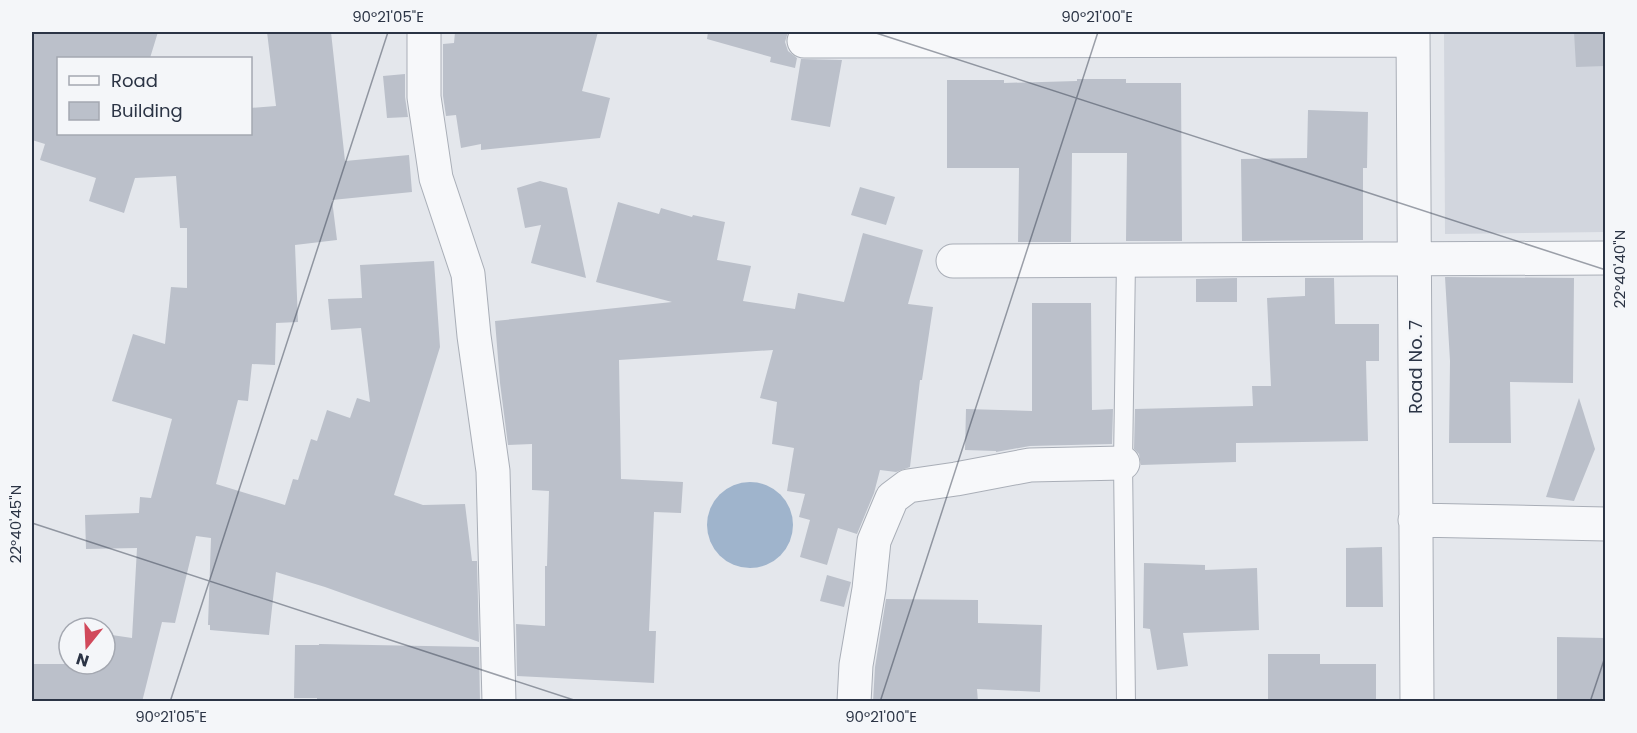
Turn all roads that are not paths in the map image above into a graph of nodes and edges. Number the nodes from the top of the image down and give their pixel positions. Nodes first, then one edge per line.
1 (424, 32) edge
2 (1413, 36) edge
3 (804, 41) dead end
4 (1605, 258) edge
5 (1414, 260) junction
6 (953, 261) dead end
7 (1126, 261) junction
8 (1123, 463) junction
9 (1415, 520) junction
10 (1605, 524) edge
11 (499, 702) edge
12 (855, 702) edge
13 (1126, 702) edge
14 (1417, 702) edge

1 - 11 street
2 - 3 street
2 - 5 street, Road No. 7
4 - 5 street
5 - 7 street
5 - 9 street, Road No. 7
6 - 7 street
7 - 8 lane
8 - 12 street
8 - 13 lane
9 - 10 street
9 - 14 street, Road No. 7

